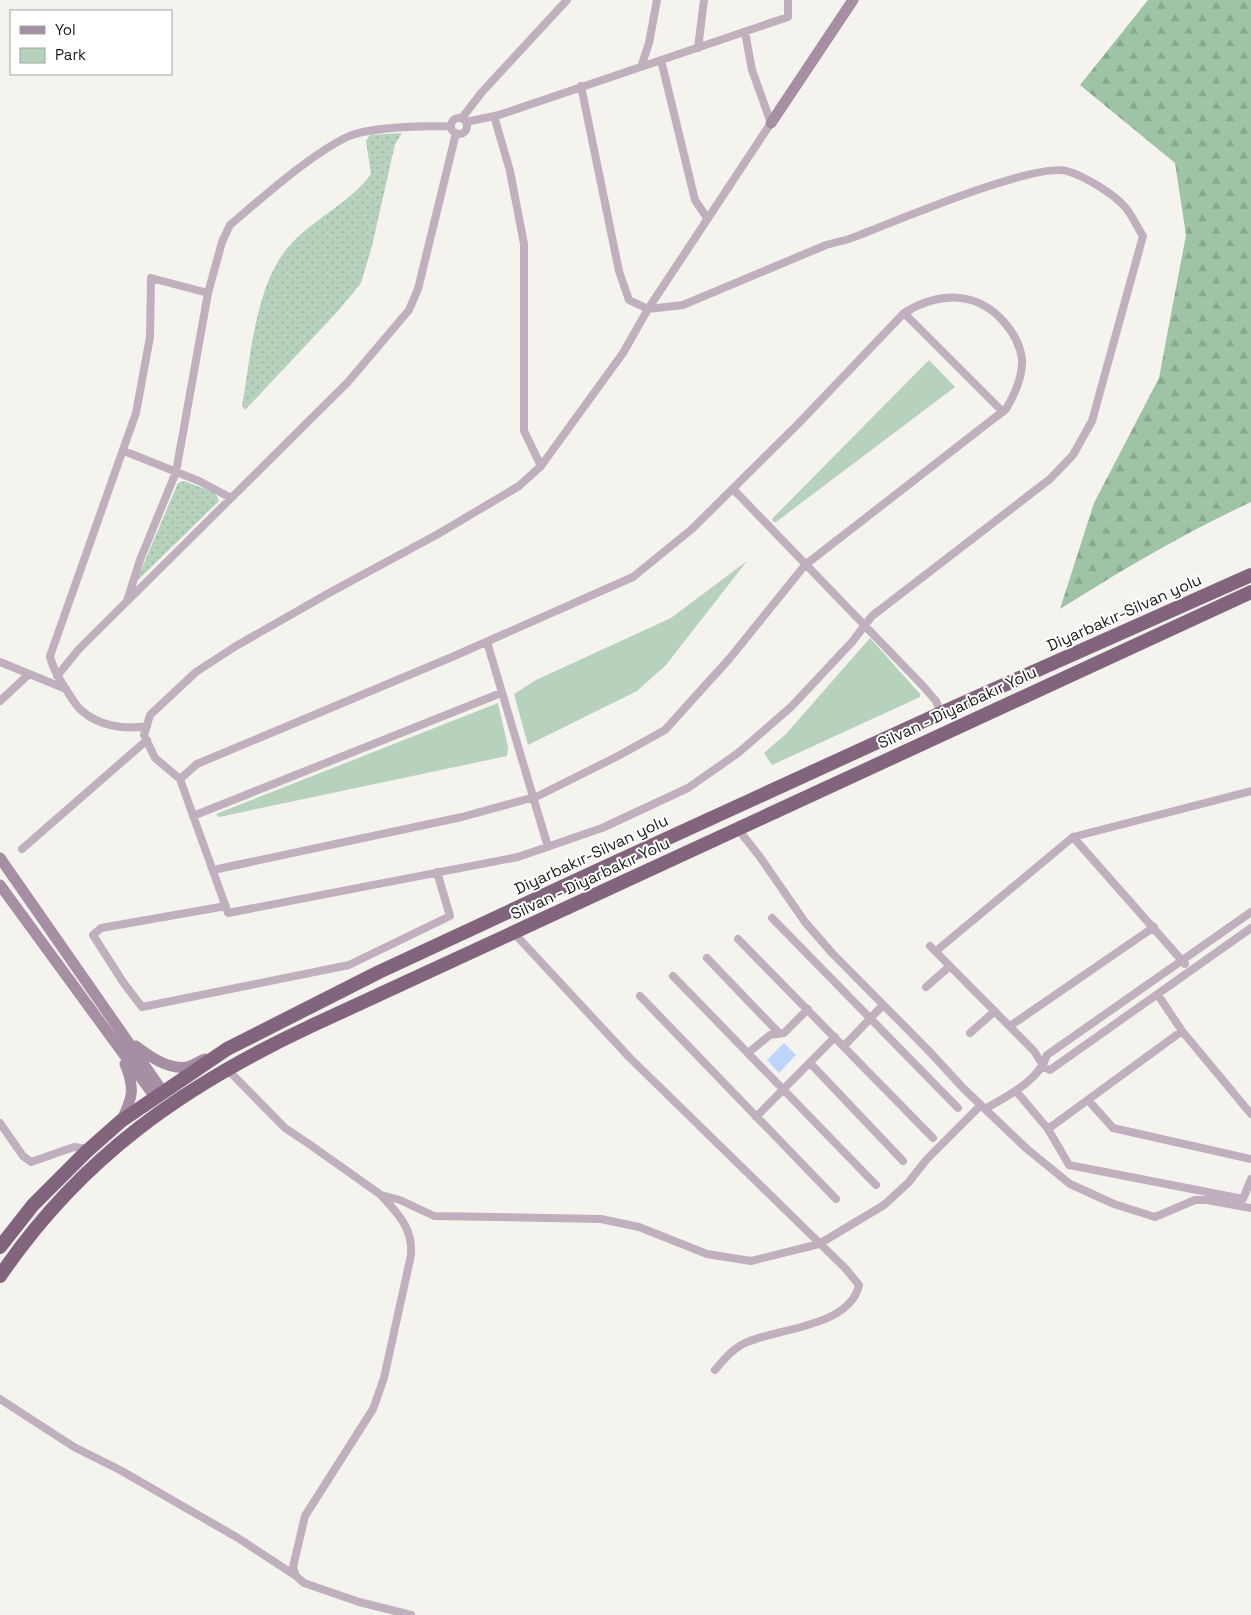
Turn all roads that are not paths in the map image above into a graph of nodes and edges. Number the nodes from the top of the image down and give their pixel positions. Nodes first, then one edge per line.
1 (567, 0) edge
2 (657, 0) edge
3 (704, 0) edge
4 (788, 0) edge
5 (853, 0) edge
6 (744, 32) junction
7 (698, 48) junction
8 (661, 60) junction
9 (642, 67) junction
10 (581, 86) junction
11 (494, 116) junction
12 (464, 120) junction
13 (771, 123) junction
14 (451, 126) junction
15 (456, 134) junction
16 (707, 218) junction
17 (208, 293) junction
18 (648, 308) junction
19 (904, 313) junction
20 (1003, 412) junction
21 (124, 451) junction
22 (541, 466) junction
23 (176, 472) junction
24 (733, 489) junction
25 (231, 498) junction
26 (805, 565) junction
27 (1251, 574) edge
28 (1251, 592) edge
29 (127, 603) junction
30 (863, 625) junction
31 (486, 642) junction
32 (0, 662) edge
33 (28, 675) junction
34 (57, 676) junction
35 (66, 689) junction
36 (501, 693) junction
37 (0, 701) edge
38 (941, 713) junction
39 (147, 726) junction
40 (146, 740) junction
41 (180, 779) junction
42 (1251, 791) edge
43 (532, 798) junction
44 (193, 816) junction
45 (738, 829) junction
46 (1073, 837) junction
47 (548, 847) junction
48 (22, 850) dead end
49 (0, 858) edge
50 (213, 870) junction
51 (437, 872) junction
52 (0, 885) edge
53 (226, 906) junction
54 (1251, 912) edge
55 (772, 918) dead end
56 (1154, 927) junction
57 (1251, 928) edge
58 (513, 932) junction
59 (738, 939) dead end
60 (707, 958) dead end
61 (1184, 961) junction
62 (950, 966) junction
63 (1190, 972) junction
64 (673, 976) dead end
65 (926, 987) dead end
66 (1158, 994) junction
67 (640, 996) dead end
68 (883, 1005) junction
69 (808, 1009) junction
70 (995, 1011) junction
71 (872, 1018) junction
72 (1010, 1026) junction
73 (1182, 1031) junction
74 (778, 1032) junction
75 (970, 1033) dead end
76 (835, 1037) junction
77 (123, 1043) junction
78 (844, 1046) junction
79 (227, 1049) junction
80 (748, 1053) junction
81 (810, 1063) junction
82 (1044, 1067) junction
83 (226, 1068) junction
84 (783, 1090) junction
85 (1016, 1091) junction
86 (159, 1094) junction
87 (1088, 1100) junction
88 (983, 1107) junction
89 (958, 1108) dead end
90 (1251, 1114) edge
91 (756, 1117) junction
92 (121, 1121) junction
93 (0, 1123) edge
94 (1048, 1129) junction
95 (933, 1138) dead end
96 (88, 1149) junction
97 (1251, 1159) edge
98 (903, 1161) dead end
99 (1251, 1179) edge
100 (876, 1185) dead end
101 (381, 1195) junction
102 (836, 1199) dead end
103 (1251, 1208) edge
104 (819, 1244) junction
105 (0, 1247) edge
106 (0, 1276) edge
107 (715, 1370) dead end
108 (0, 1399) edge
109 (296, 1576) junction
110 (411, 1615) edge

1 - 12 street
2 - 9 street
3 - 7 street
4 - 6 street
5 - 13 street
6 - 7 street
6 - 13 street
7 - 8 street
8 - 9 street
8 - 16 street
9 - 10 street
10 - 11 street
10 - 18 street
11 - 12 street
11 - 22 street
12 - 14 street
12 - 15 street
13 - 16 street
14 - 15 street
14 - 17 street
15 - 25 street
16 - 18 street
17 - 21 street
17 - 23 street
18 - 22 street
18 - 30 street
19 - 20 street
19 - 20 street
19 - 24 street
20 - 26 street
21 - 23 street
21 - 34 street
22 - 39 street
23 - 25 street
23 - 29 street
24 - 26 street
24 - 31 street
25 - 29 street
26 - 30 street
26 - 43 street
27 - 38 highway, Diyarbakır-Silvan yolu
28 - 45 highway, Silvan - Diyarbakır Yolu
29 - 34 street
30 - 38 street
30 - 47 street
31 - 36 street
31 - 41 street
32 - 33 street
33 - 35 street
33 - 37 street
34 - 35 street
35 - 39 street
36 - 43 street
36 - 44 street
38 - 79 highway, Diyarbakır-Silvan yolu
39 - 40 street
40 - 41 street
40 - 48 street
41 - 44 street
42 - 46 street
43 - 47 street
43 - 50 street
44 - 50 street
45 - 58 highway, Silvan - Diyarbakır Yolu
45 - 68 street
46 - 56 street
46 - 62 street
47 - 51 street
49 - 77 street
50 - 53 street
51 - 53 street
51 - 53 street
52 - 77 street
54 - 61 street
55 - 71 street
56 - 61 street
56 - 72 street
57 - 63 street
58 - 83 highway, Silvan - Diyarbakır Yolu
58 - 104 street
59 - 69 street
60 - 74 street
61 - 63 street
61 - 82 street
62 - 65 street
62 - 70 street
63 - 66 street
64 - 80 street
66 - 73 street
66 - 82 street
67 - 91 street
68 - 71 street
68 - 88 street
69 - 74 street
69 - 76 street
70 - 72 street
70 - 75 street
71 - 78 street
71 - 89 street
72 - 82 street
73 - 87 street
73 - 90 street
74 - 80 street
76 - 78 street
76 - 81 street
77 - 79 street
77 - 86 street
77 - 92 street
78 - 95 street
79 - 86 highway, Diyarbakır-Silvan yolu
80 - 84 street
81 - 84 street
81 - 98 street
82 - 85 street
83 - 101 street
83 - 106 highway, Silvan - Diyarbakır Yolu
84 - 91 street
84 - 100 street
85 - 88 street
85 - 94 street
86 - 92 highway, Diyarbakır-Silvan yolu
87 - 94 street
87 - 97 street
88 - 103 street
88 - 104 street
91 - 102 street
92 - 96 highway, Diyarbakır-Silvan yolu
93 - 96 street
94 - 99 street
96 - 105 highway, Diyarbakır-Silvan yolu
101 - 104 street
101 - 109 street
104 - 107 street
108 - 109 street
109 - 110 street

